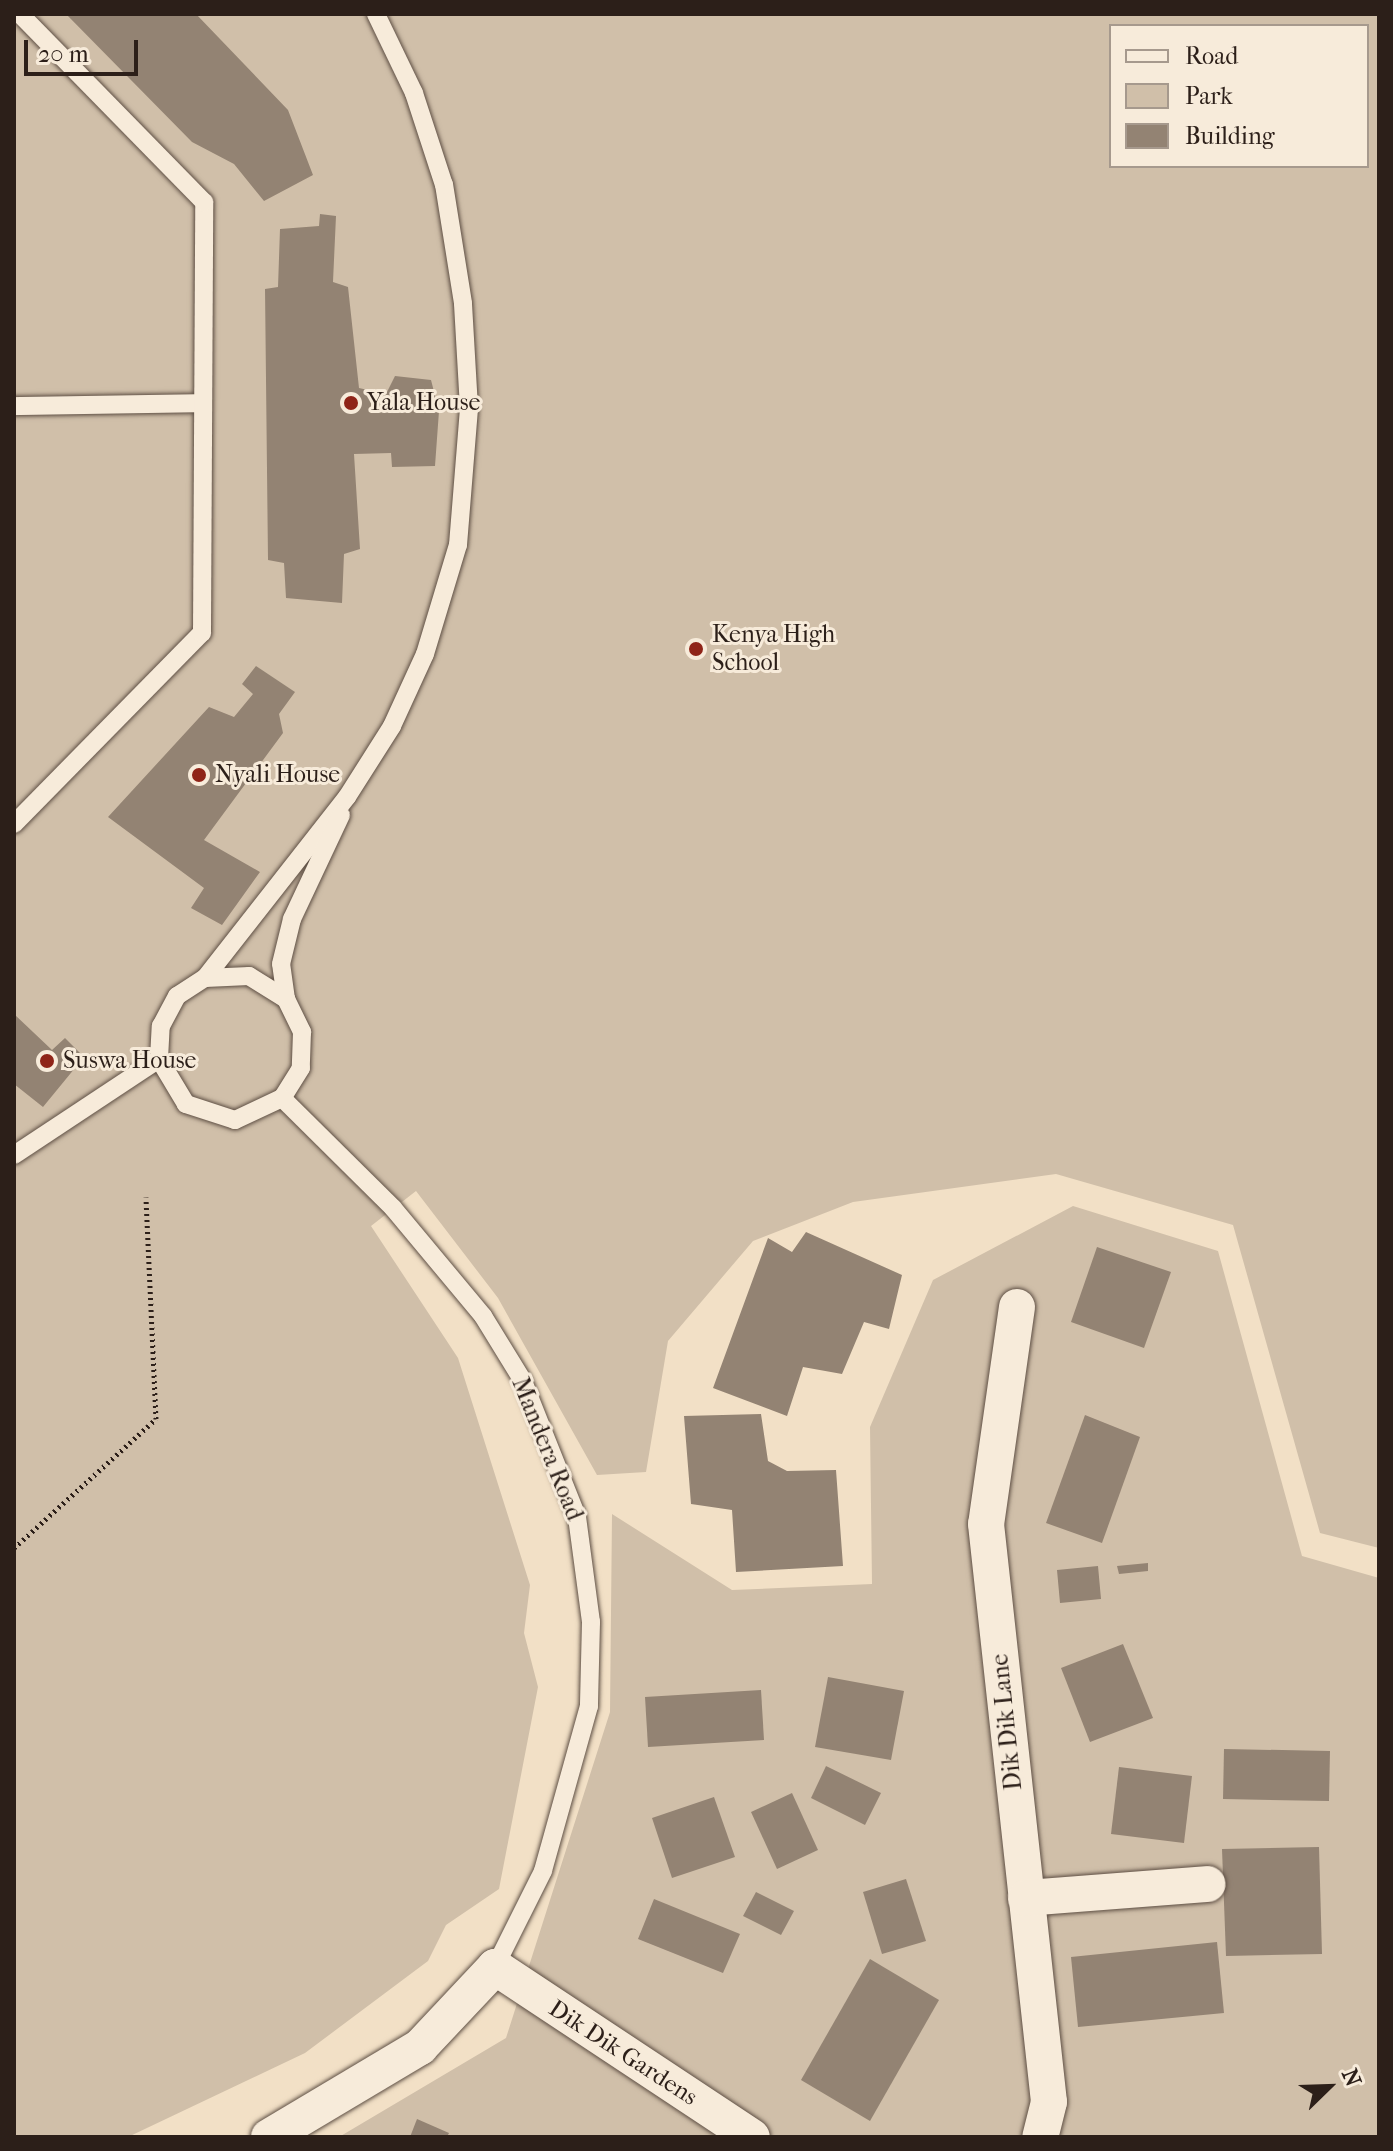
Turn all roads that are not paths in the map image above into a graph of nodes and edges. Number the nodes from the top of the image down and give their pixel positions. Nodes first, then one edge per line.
1 (20, 14) edge
2 (376, 14) edge
3 (203, 403) junction
4 (14, 406) edge
5 (347, 797) junction
6 (14, 824) edge
7 (205, 978) junction
8 (286, 999) junction
9 (159, 1059) junction
10 (282, 1098) junction
11 (14, 1155) edge
12 (1017, 1307) dead end
13 (1207, 1884) dead end
14 (1026, 1898) junction
15 (495, 1967) junction
16 (269, 2137) edge
17 (752, 2137) edge
18 (1040, 2137) edge

1 - 3 lane
2 - 5 lane
3 - 4 lane
3 - 6 lane
5 - 7 lane
5 - 8 lane
7 - 8 lane
7 - 9 lane
8 - 10 lane
9 - 10 lane
9 - 11 lane
10 - 15 lane, Mandera Road
12 - 14 street, Dik Dik Lane
13 - 14 street
14 - 18 street, Dik Dik Lane
15 - 16 street, Mandera Road
15 - 17 street, Dik Dik Gardens

